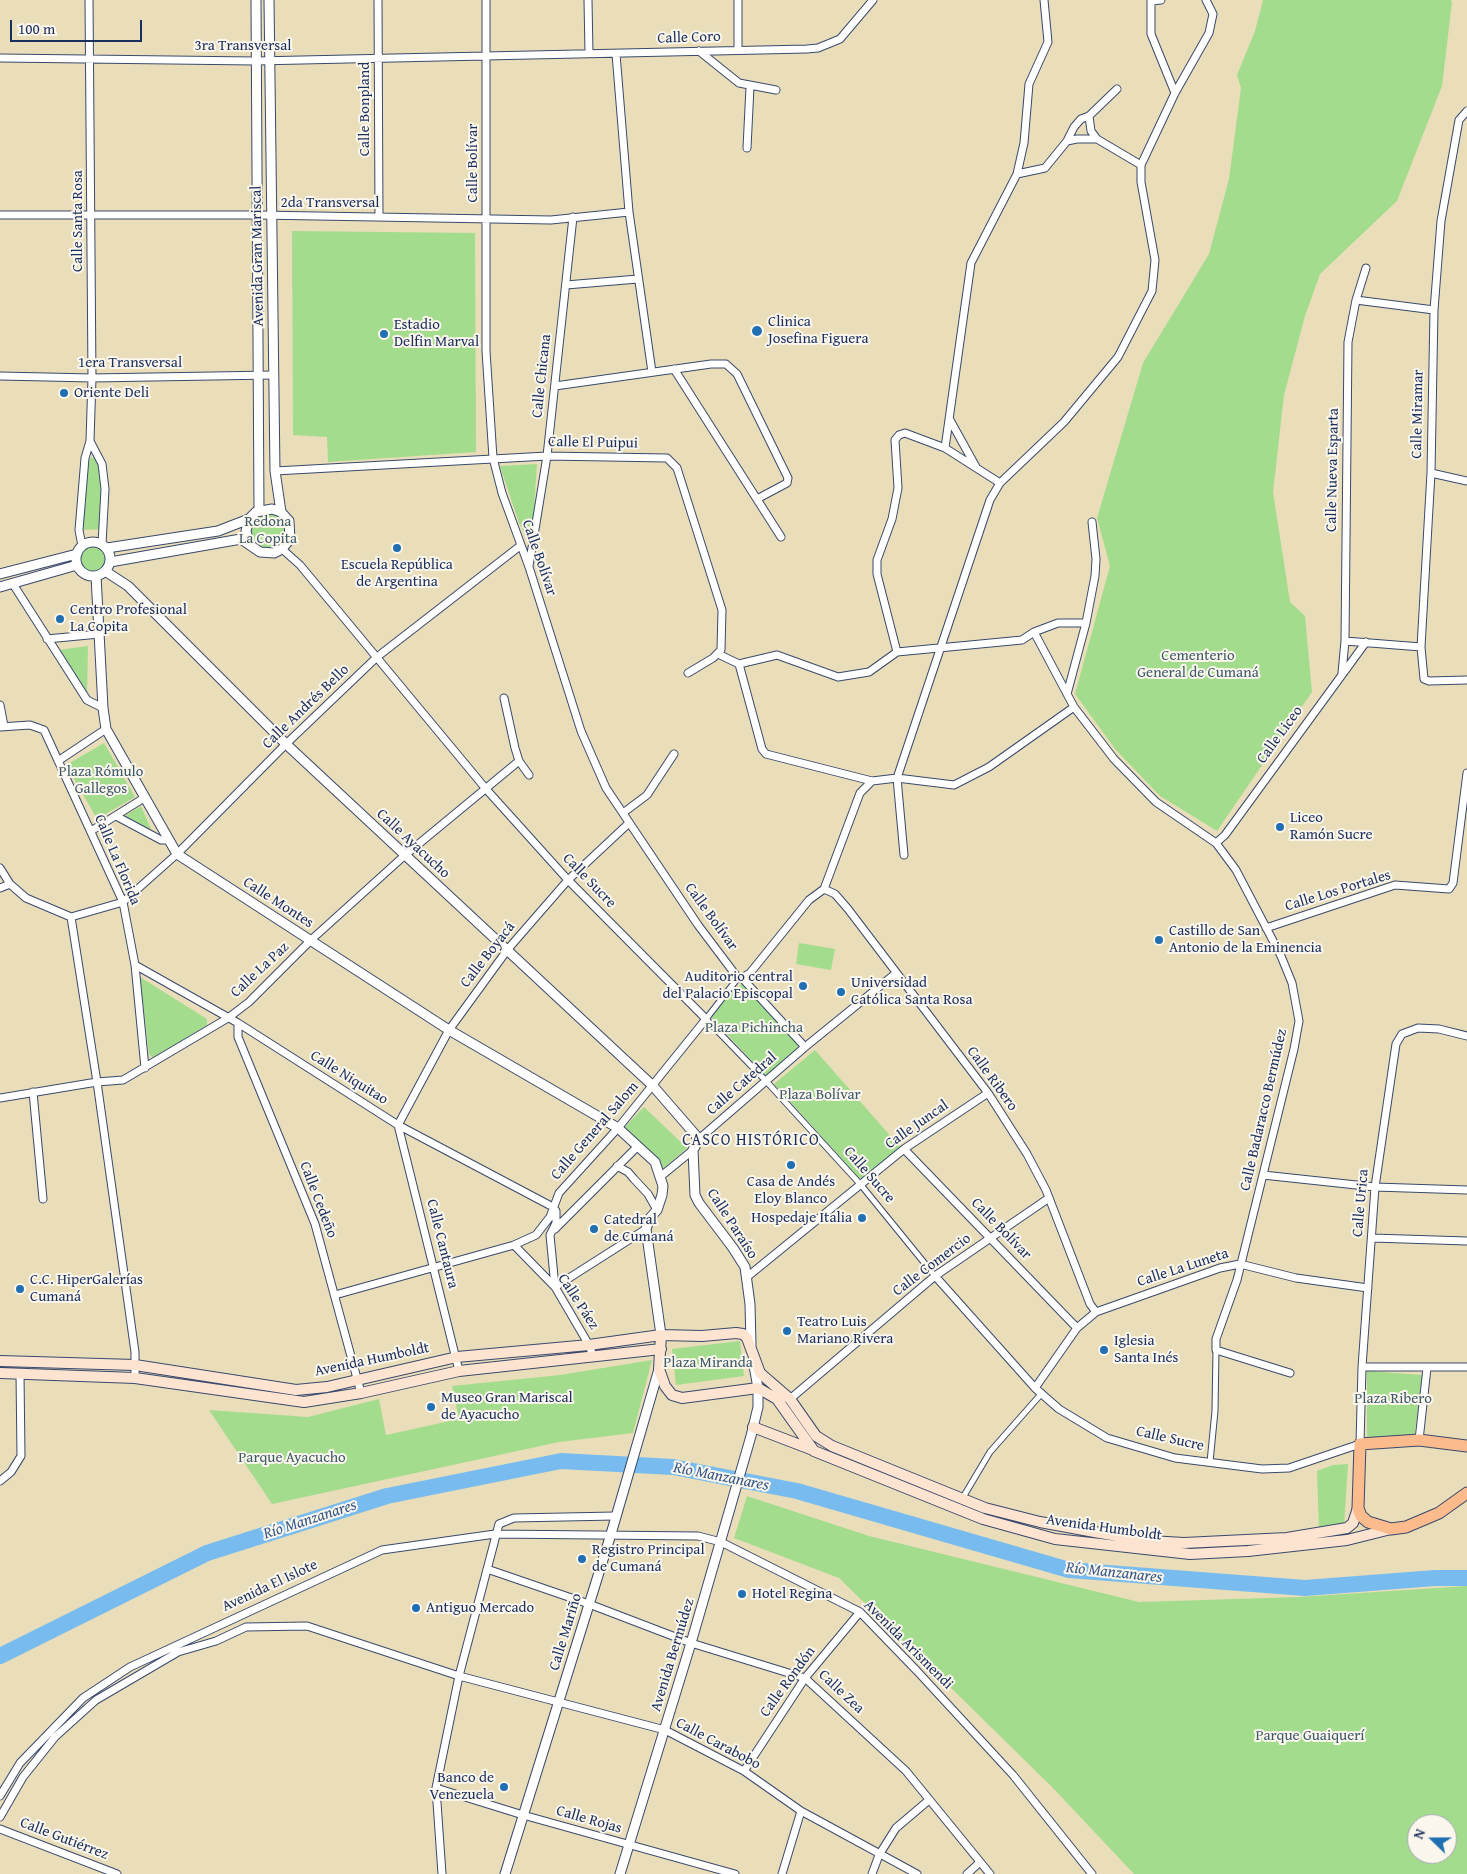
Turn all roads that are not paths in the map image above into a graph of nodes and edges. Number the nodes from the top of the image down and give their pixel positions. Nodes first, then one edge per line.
1 (89, 0) edge
2 (256, 0) edge
3 (269, 0) edge
4 (378, 0) edge
5 (486, 0) edge
6 (588, 0) edge
7 (738, 0) edge
8 (873, 0) edge
9 (1044, 0) edge
10 (1151, 0) edge
11 (1161, 0) edge
12 (1206, 0) edge
13 (738, 50) junction
14 (699, 51) junction
15 (588, 54) junction
16 (616, 54) junction
17 (378, 56) junction
18 (486, 56) junction
19 (0, 58) edge
20 (90, 58) junction
21 (270, 60) junction
22 (256, 61) junction
23 (750, 87) junction
24 (776, 90) dead end
25 (1117, 90) dead end
26 (1175, 92) junction
27 (1467, 111) edge
28 (1089, 116) junction
29 (1097, 139) junction
30 (1067, 141) junction
31 (747, 148) dead end
32 (1141, 165) junction
33 (1017, 174) junction
34 (628, 212) junction
35 (92, 214) junction
36 (0, 215) edge
37 (258, 215) junction
38 (273, 216) junction
39 (379, 217) junction
40 (573, 217) junction
41 (486, 219) junction
42 (1366, 268) dead end
43 (638, 279) junction
44 (566, 285) junction
45 (1356, 300) junction
46 (1434, 310) junction
47 (674, 369) junction
48 (652, 372) junction
49 (273, 375) junction
50 (0, 376) edge
51 (260, 376) junction
52 (92, 378) junction
53 (555, 386) junction
54 (949, 419) junction
55 (90, 441) junction
56 (945, 448) junction
57 (547, 456) junction
58 (493, 458) junction
59 (977, 469) junction
60 (275, 471) junction
61 (1431, 473) junction
62 (1467, 481) edge
63 (1000, 483) junction
64 (757, 499) junction
65 (259, 510) junction
66 (280, 512) junction
67 (249, 519) junction
68 (1092, 522) dead end
69 (781, 537) dead end
70 (249, 543) junction
71 (82, 546) junction
72 (105, 546) junction
73 (520, 546) junction
74 (282, 549) junction
75 (77, 554) junction
76 (110, 562) junction
77 (77, 565) junction
78 (529, 567) junction
79 (105, 571) junction
80 (0, 574) edge
81 (96, 576) junction
82 (13, 584) junction
83 (0, 587) edge
84 (1086, 623) junction
85 (1034, 632) junction
86 (99, 634) junction
87 (48, 639) junction
88 (1345, 641) junction
89 (1366, 642) junction
90 (1421, 646) junction
91 (941, 649) junction
92 (897, 652) junction
93 (718, 654) junction
94 (377, 657) junction
95 (739, 664) junction
96 (688, 673) dead end
97 (1342, 673) junction
98 (1467, 680) edge
99 (1067, 694) junction
100 (504, 698) dead end
101 (0, 705) edge
102 (1074, 707) junction
103 (102, 708) junction
104 (2, 727) edge
105 (106, 729) junction
106 (286, 744) junction
107 (674, 754) dead end
108 (58, 761) junction
109 (519, 761) junction
110 (1467, 773) edge
111 (529, 775) dead end
112 (898, 778) junction
113 (872, 781) junction
114 (486, 789) junction
115 (144, 798) junction
116 (623, 813) junction
117 (116, 816) junction
118 (629, 823) junction
119 (91, 831) junction
120 (169, 840) junction
121 (1216, 843) junction
122 (177, 854) junction
123 (904, 855) dead end
124 (404, 856) junction
125 (0, 868) edge
126 (568, 880) junction
127 (10, 884) junction
128 (0, 888) edge
129 (824, 889) junction
130 (123, 902) junction
131 (71, 917) junction
132 (1266, 928) junction
133 (311, 940) junction
134 (508, 949) junction
135 (135, 965) junction
136 (895, 974) junction
137 (740, 978) junction
138 (228, 1018) junction
139 (706, 1019) junction
140 (238, 1023) junction
141 (449, 1030) junction
142 (1467, 1036) edge
143 (805, 1047) junction
144 (145, 1068) junction
145 (766, 1081) junction
146 (97, 1082) junction
147 (653, 1086) junction
148 (33, 1092) junction
149 (988, 1093) junction
150 (0, 1098) edge
151 (398, 1125) junction
152 (618, 1128) junction
153 (699, 1139) junction
154 (638, 1146) junction
155 (904, 1149) junction
156 (693, 1150) junction
157 (617, 1166) junction
158 (1264, 1175) junction
159 (660, 1177) junction
160 (861, 1185) junction
161 (1375, 1187) junction
162 (1467, 1190) edge
163 (1049, 1198) junction
164 (43, 1199) dead end
165 (553, 1207) junction
166 (657, 1210) junction
167 (646, 1228) junction
168 (550, 1235) junction
169 (991, 1238) junction
170 (1372, 1238) junction
171 (1467, 1241) edge
172 (514, 1245) junction
173 (1240, 1264) junction
174 (434, 1268) junction
175 (936, 1276) junction
176 (747, 1277) junction
177 (555, 1287) junction
178 (1368, 1288) junction
179 (335, 1295) junction
180 (1096, 1312) junction
181 (1077, 1328) junction
182 (661, 1335) junction
183 (589, 1345) junction
184 (661, 1349) junction
185 (1216, 1350) junction
186 (752, 1355) junction
187 (593, 1356) junction
188 (457, 1357) junction
189 (0, 1361) edge
190 (135, 1365) junction
191 (1362, 1367) junction
192 (1467, 1367) edge
193 (1427, 1368) junction
194 (659, 1369) junction
195 (459, 1371) junction
196 (0, 1373) edge
197 (1290, 1373) dead end
198 (20, 1374) junction
199 (135, 1378) junction
200 (358, 1380) junction
201 (234, 1381) junction
202 (758, 1388) junction
203 (1035, 1388) junction
204 (234, 1392) junction
205 (361, 1392) junction
206 (1042, 1394) junction
207 (790, 1398) junction
208 (752, 1431) junction
209 (1419, 1440) junction
210 (1360, 1444) junction
211 (1467, 1446) edge
212 (814, 1451) junction
213 (1210, 1462) junction
214 (0, 1481) edge
215 (1467, 1493) edge
216 (962, 1499) junction
217 (1358, 1508) junction
218 (615, 1516) junction
219 (1391, 1529) junction
220 (495, 1534) junction
221 (611, 1534) junction
222 (721, 1542) junction
223 (487, 1569) junction
224 (589, 1604) junction
225 (860, 1612) junction
226 (692, 1643) junction
227 (459, 1676) junction
228 (805, 1678) junction
229 (558, 1702) junction
230 (664, 1730) junction
231 (744, 1771) junction
232 (436, 1788) junction
233 (0, 1796) edge
234 (929, 1800) junction
235 (801, 1810) junction
236 (523, 1815) junction
237 (0, 1817) edge
238 (0, 1830) edge
239 (628, 1846) junction
240 (879, 1855) junction
241 (979, 1863) junction
242 (117, 1874) edge
243 (442, 1874) edge
244 (505, 1874) edge
245 (620, 1874) edge
246 (735, 1874) edge
247 (782, 1874) edge
248 (872, 1874) edge
249 (916, 1874) edge
250 (967, 1874) edge
251 (990, 1874) edge
252 (1092, 1874) edge

1 - 20 street, Calle Santa Rosa
2 - 22 street, Avenida Gran Mariscal
3 - 21 street, Avenida Gran Mariscal
4 - 17 street, Calle Bonpland
5 - 18 street, Calle Bolívar
6 - 15 street
7 - 13 street
8 - 13 street, Calle Coro
9 - 33 street
10 - 11 street
10 - 26 street
12 - 26 street
13 - 14 street, Calle Coro
14 - 16 street, Calle Coro
14 - 23 street
15 - 16 street, Calle Coro
15 - 18 street, Calle Coro
16 - 34 street
17 - 18 street, 3ra Transversal
17 - 21 street, 3ra Transversal
17 - 39 street, Calle Bonpland
18 - 41 street, Calle Bolívar
19 - 20 street, 3ra Transversal
20 - 22 street, 3ra Transversal
20 - 35 street, Calle Santa Rosa
21 - 22 street, 3ra Transversal
21 - 38 street, Avenida Gran Mariscal
22 - 37 street, Avenida Gran Mariscal
23 - 24 street
23 - 31 street
25 - 28 street
26 - 32 street
27 - 46 street, Calle Miramar
28 - 29 street
28 - 30 street
29 - 30 street
29 - 32 street
30 - 33 street
32 - 63 street
33 - 54 street
34 - 40 street, 2da Transversal
34 - 43 street
35 - 36 street, 2da Transversal
35 - 37 street, 2da Transversal
35 - 52 street, Calle Santa Rosa
37 - 38 street, 2da Transversal
37 - 51 street, Avenida Gran Mariscal
38 - 39 street, 2da Transversal
38 - 49 street, Avenida Gran Mariscal
39 - 41 street, 2da Transversal
40 - 41 street, 2da Transversal
40 - 44 street, Calle Chicana
41 - 58 street, Calle Bolívar
42 - 45 street, Calle Nueva Esparta
43 - 44 street
43 - 48 street
44 - 53 street, Calle Chicana
45 - 46 street
45 - 88 street, Calle Nueva Esparta
46 - 61 street, Calle Miramar
47 - 48 street
47 - 64 street
47 - 64 street
48 - 53 street
49 - 51 street, 1era Transversal
49 - 60 street, Avenida Gran Mariscal
50 - 52 street, 1era Transversal
51 - 52 street, 1era Transversal
51 - 65 street, Avenida Gran Mariscal
52 - 55 street, Calle Santa Rosa
53 - 57 street, Calle Chicana
54 - 56 street
54 - 59 street
55 - 71 street, Calle Santa Rosa
55 - 72 street, Calle Santa Rosa
56 - 59 street
56 - 92 street
57 - 58 street, Calle El Puipui
57 - 78 street, Calle Chicana
57 - 93 street, Calle El Puipui
58 - 60 street, Calle El Puipui
58 - 73 street, Calle Bolívar
59 - 63 street
60 - 66 street, Avenida Gran Mariscal
61 - 62 street
61 - 90 street, Calle Miramar
63 - 91 street
64 - 69 street
65 - 66 street
65 - 67 street
66 - 74 street
67 - 70 street
67 - 72 street
68 - 84 street
70 - 74 street
70 - 76 street
71 - 72 street
71 - 75 street
72 - 76 street
73 - 78 street, Calle Bolívar
73 - 94 street, Calle Andrés Bello
74 - 94 street, Calle Sucre
75 - 77 street
75 - 80 street
76 - 79 street
77 - 81 street
77 - 82 street
78 - 116 street, Calle Bolívar
79 - 81 street
79 - 106 street, Calle Ayacucho
81 - 86 street, Calle Montes
82 - 83 street
82 - 87 street
84 - 85 street
84 - 99 street
85 - 91 street
85 - 99 street, Calle Badaracco Bermúdez
86 - 87 street
86 - 103 street, Calle Montes
87 - 103 street
88 - 89 street
88 - 97 street, Calle Nueva Esparta
89 - 90 street
89 - 97 street, Calle Liceo
90 - 98 street, Calle Miramar
91 - 92 street
91 - 112 street
92 - 95 street
93 - 95 street
93 - 96 street
94 - 106 street, Calle Andrés Bello
94 - 114 street, Calle Sucre
95 - 113 street
97 - 121 street, Calle Liceo
99 - 102 street, Calle Badaracco Bermúdez
100 - 109 street
101 - 104 street
102 - 112 street
102 - 121 street, Calle Badaracco Bermúdez
103 - 105 street, Calle Montes
104 - 108 street, Calle La Florida
105 - 108 street
105 - 115 street, Calle Montes
106 - 122 street, Calle Andrés Bello
106 - 124 street, Calle Ayacucho
107 - 116 street
108 - 119 street, Calle La Florida
109 - 111 street
109 - 114 street, Calle La Paz
110 - 132 street, Calle Los Portales
112 - 113 street
112 - 123 street
113 - 129 street, Calle General Salom
114 - 124 street, Calle La Paz
114 - 126 street, Calle Sucre
115 - 117 street
115 - 120 street, Calle Montes
116 - 118 street, Calle Bolívar
117 - 119 street
117 - 120 street
118 - 126 street, Calle Boyacá
118 - 137 street, Calle Bolívar
119 - 130 street, Calle La Florida
120 - 122 street, Calle Montes
121 - 132 street, Calle Badaracco Bermúdez
122 - 130 street, Calle Andrés Bello
122 - 133 street, Calle Montes
124 - 133 street, Calle La Paz
124 - 134 street, Calle Ayacucho
125 - 127 street
126 - 134 street, Calle Boyacá
126 - 139 street, Calle Sucre
127 - 128 street
127 - 131 street
129 - 136 street, Calle Ribero
129 - 137 street, Calle General Salom
130 - 131 street
130 - 135 street, Calle La Florida
131 - 146 street
132 - 158 street, Calle Badaracco Bermúdez
133 - 138 street, Calle La Paz
133 - 141 street, Calle Montes
134 - 141 street, Calle Boyacá
134 - 147 street, Calle Ayacucho
135 - 138 street, Calle Niquitao
135 - 144 street, Calle La Florida
136 - 143 street, Calle Catedral
136 - 149 street, Calle Ribero
137 - 139 street, Calle General Salom
137 - 143 street, Calle Bolívar
138 - 140 street, Calle Niquitao
138 - 144 street, Calle La Paz
139 - 145 street, Calle Sucre
139 - 147 street, Calle General Salom
140 - 151 street, Calle Niquitao
140 - 179 street, Calle Cedeño
141 - 151 street, Calle Boyacá
141 - 152 street, Calle Montes
142 - 161 street, Calle Urica
143 - 145 street, Calle Catedral
144 - 146 street, Calle La Paz
145 - 153 street, Calle Catedral
145 - 160 street, Calle Sucre
146 - 148 street, Calle La Paz
146 - 190 street
147 - 152 street, Calle General Salom
147 - 153 street, Calle Ayacucho
148 - 150 street, Calle La Paz
148 - 164 street
149 - 155 street, Calle Juncal
149 - 163 street, Calle Ribero
151 - 165 street, Calle Niquitao
151 - 174 street, Calle Cantaura
152 - 154 street, Calle Montes
152 - 165 street, Calle General Salom
153 - 156 street
154 - 157 street
154 - 159 street, Calle Montes
155 - 160 street, Calle Juncal
155 - 169 street, Calle Bolívar
156 - 159 street
156 - 176 street, Calle Paraíso
157 - 166 street
157 - 168 street
158 - 161 street
158 - 173 street, Calle Badaracco Bermúdez
159 - 166 street
160 - 175 street, Calle Sucre
160 - 176 street, Calle Juncal
161 - 162 street
161 - 170 street, Calle Urica
163 - 169 street, Calle Comercio
163 - 180 street, Calle Ribero
165 - 168 street
165 - 172 street, Calle General Salom
166 - 167 street
167 - 177 street
167 - 182 street
168 - 177 street
169 - 175 street, Calle Comercio
169 - 181 street, Calle Bolívar
170 - 171 street
170 - 178 street, Calle Urica
172 - 174 street, Calle General Salom
172 - 177 street, Calle Páez
173 - 178 street, Calle La Luneta
173 - 180 street, Calle La Luneta
173 - 185 street, Calle Badaracco Bermúdez
174 - 179 street, Calle General Salom
174 - 188 street, Calle Cantaura
175 - 203 street, Calle Sucre
175 - 207 street, Calle Comercio
176 - 186 street, Calle Paraíso
177 - 183 street, Calle Páez
178 - 191 street, Calle Urica
179 - 200 street, Calle Cedeño
180 - 181 street
181 - 203 street
182 - 183 main road, Avenida Humboldt
182 - 184 main road
182 - 186 main road, Avenida Humboldt
183 - 187 street, Calle Páez
183 - 188 main road, Avenida Humboldt
184 - 187 main road, Avenida Humboldt
184 - 194 main road
185 - 197 street
185 - 213 street
186 - 202 street, Avenida Bermúdez
186 - 207 main road, Avenida Humboldt
187 - 195 main road, Avenida Humboldt
188 - 195 street, Calle Cantaura
188 - 200 main road, Avenida Humboldt
189 - 190 main road, Avenida Humboldt
190 - 199 street
190 - 201 main road, Avenida Humboldt
191 - 193 street
191 - 210 street, Calle Urica
192 - 193 street
193 - 209 street
194 - 202 main road
194 - 218 street, Calle Mariño
195 - 205 main road, Avenida Humboldt
196 - 198 main road, Avenida Humboldt
198 - 199 main road, Avenida Humboldt
198 - 214 street
199 - 204 main road, Avenida Humboldt
200 - 201 main road, Avenida Humboldt
200 - 205 street, Calle Cedeño
201 - 204 main road
202 - 208 street, Avenida Bermúdez
202 - 212 main road
203 - 206 street, Calle Sucre
204 - 205 main road, Avenida Humboldt
206 - 213 street, Calle Sucre
206 - 216 street
207 - 216 main road, Avenida Humboldt
208 - 212 main road, Avenida Humboldt
208 - 222 street, Avenida Bermúdez
209 - 210 main road
209 - 211 main road
210 - 213 street, Calle Sucre
210 - 217 main road
212 - 219 main road, Avenida Humboldt
215 - 219 main road, Avenida Humboldt
216 - 217 main road, Avenida Humboldt
217 - 219 main road
218 - 220 street
218 - 221 street, Calle Mariño
220 - 221 street, Avenida El Islote
220 - 223 street
220 - 233 street, Avenida El Islote
221 - 222 street, Avenida Arismendi
221 - 224 street, Calle Mariño
222 - 225 street, Avenida Arismendi
222 - 226 street, Avenida Bermúdez
223 - 224 street, Calle Zea
223 - 227 street
224 - 226 street, Calle Zea
224 - 229 street, Calle Mariño
225 - 228 street, Calle Rondón
225 - 252 street, Avenida Arismendi
226 - 228 street, Calle Zea
226 - 230 street, Avenida Bermúdez
227 - 229 street, Calle Carabobo
227 - 232 street
227 - 237 street, Avenida El Islote
228 - 231 street, Calle Rondón
228 - 234 street, Calle Zea
229 - 230 street, Calle Carabobo
229 - 236 street, Calle Mariño
230 - 231 street, Calle Carabobo
230 - 239 street, Avenida Bermúdez
231 - 235 street, Calle Carabobo
232 - 236 street, Calle Rojas
232 - 243 street
234 - 240 street
234 - 241 street, Calle Zea
235 - 240 street, Calle Carabobo
235 - 247 street
236 - 239 street, Calle Rojas
236 - 244 street, Calle Mariño
238 - 242 street, Calle Gutiérrez
239 - 245 street, Avenida Bermúdez
239 - 246 street, Calle Rojas
240 - 248 street
240 - 249 street, Calle Carabobo
241 - 250 street
241 - 251 street, Calle Zea

